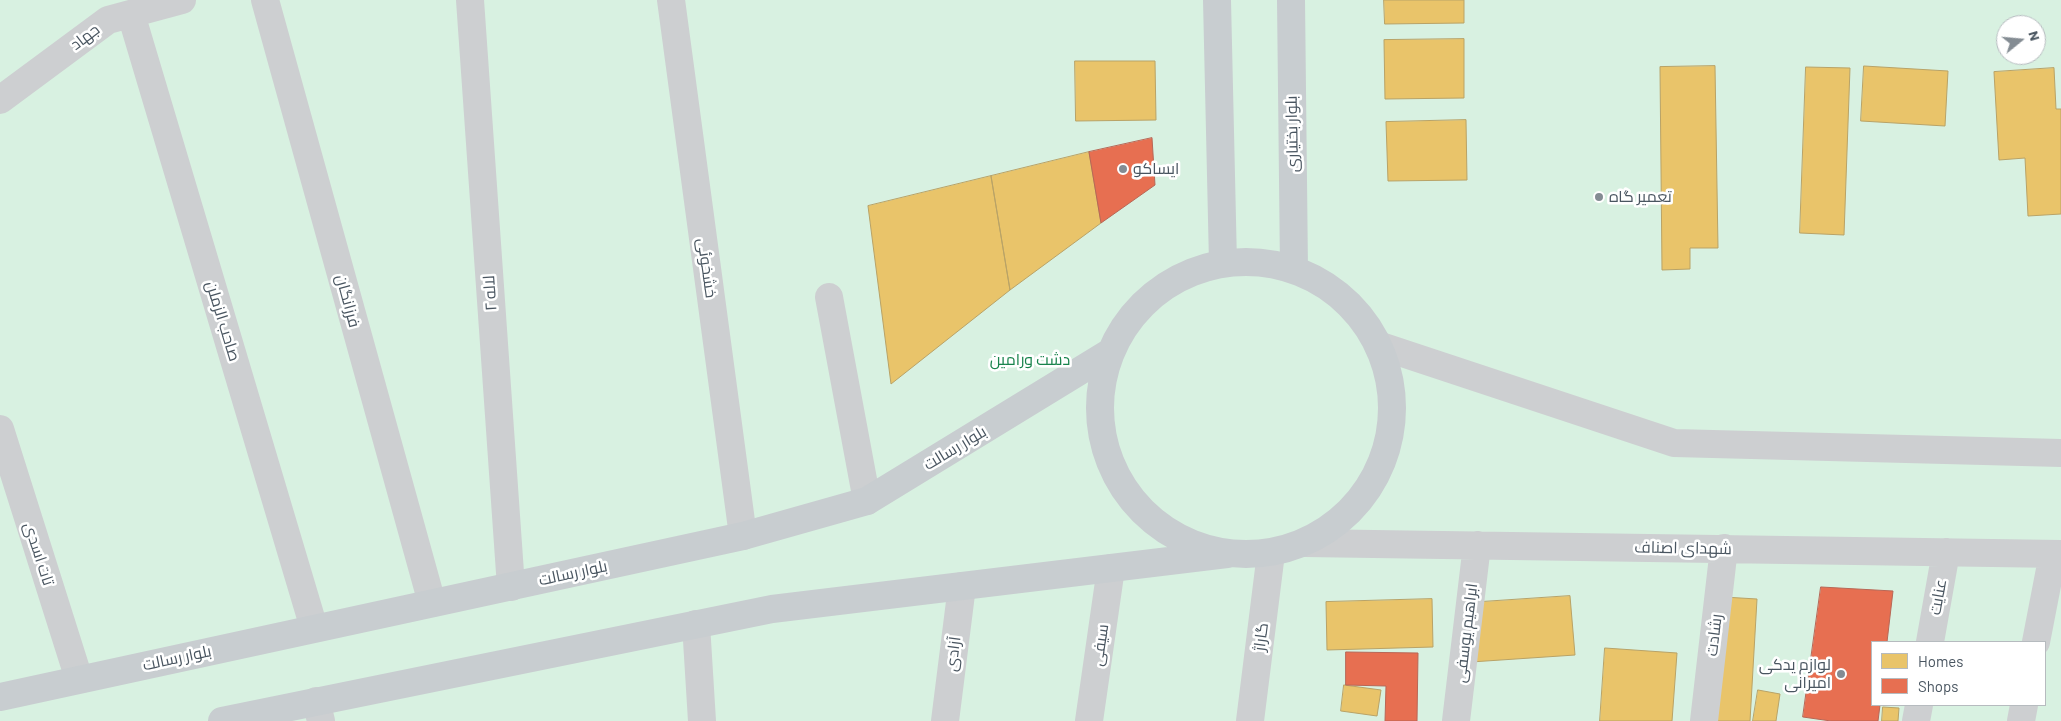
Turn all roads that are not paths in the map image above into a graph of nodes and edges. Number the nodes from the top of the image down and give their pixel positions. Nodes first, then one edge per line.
1 (182, 0) edge
2 (265, 0) edge
3 (470, 0) edge
4 (671, 0) edge
5 (1217, 0) edge
6 (1290, 0) edge
7 (131, 14) junction
8 (0, 100) edge
9 (1224, 263) junction
10 (1294, 269) junction
11 (829, 297) dead end
12 (1378, 345) junction
13 (1109, 353) junction
14 (0, 429) edge
15 (2061, 453) edge
16 (867, 502) junction
17 (743, 536) junction
18 (1305, 543) junction
19 (1477, 545) junction
20 (1724, 548) junction
21 (1946, 552) junction
22 (1272, 553) junction
23 (1227, 554) junction
24 (2057, 554) edge
25 (1111, 568) junction
26 (962, 586) junction
27 (511, 587) junction
28 (432, 603) junction
29 (696, 624) junction
30 (314, 628) junction
31 (1930, 641) edge
32 (2036, 641) edge
33 (79, 679) junction
34 (0, 697) edge
35 (1919, 706) edge
36 (2024, 706) edge
37 (318, 711) edge
38 (222, 721) edge
39 (702, 721) edge
40 (944, 721) edge
41 (1089, 721) edge
42 (1250, 721) edge
43 (1456, 721) edge
44 (1704, 721) edge
45 (1916, 721) edge
46 (2021, 721) edge

1 - 7 street, جهاد
2 - 28 street, فرزانگان
3 - 27 street, لاله ۲
4 - 17 street, خشخوئی
5 - 9 main road
6 - 10 main road, بلوار بختیاری
7 - 8 street, جهاد
7 - 30 street, صاحب الزملن
9 - 10 main road
9 - 13 main road
10 - 12 main road
11 - 16 street
12 - 15 street
12 - 18 main road
13 - 16 main road, بلوار رسالت
13 - 23 main road
14 - 33 street, تات اسدی
16 - 17 main road, بلوار رسالت
17 - 27 main road, بلوار رسالت
18 - 19 street, شهدای اصناف
18 - 22 main road
19 - 20 street, شهدای اصناف
19 - 43 street, ابراهیم یوسفی
20 - 21 street, شهدای اصناف
20 - 44 street, رشادت
21 - 24 street, شهدای اصناف
21 - 31 street, عنایت
22 - 23 main road
22 - 42 street, گاراژ
23 - 25 main road
24 - 32 street
25 - 26 main road
25 - 41 street, سیفی
26 - 29 main road
26 - 40 street, آزادی
27 - 28 main road, بلوار رسالت
28 - 30 main road, بلوار رسالت
29 - 37 main road
29 - 39 street
30 - 33 main road, بلوار رسالت
33 - 34 main road, بلوار رسالت
35 - 45 street
36 - 46 street
37 - 38 main road

